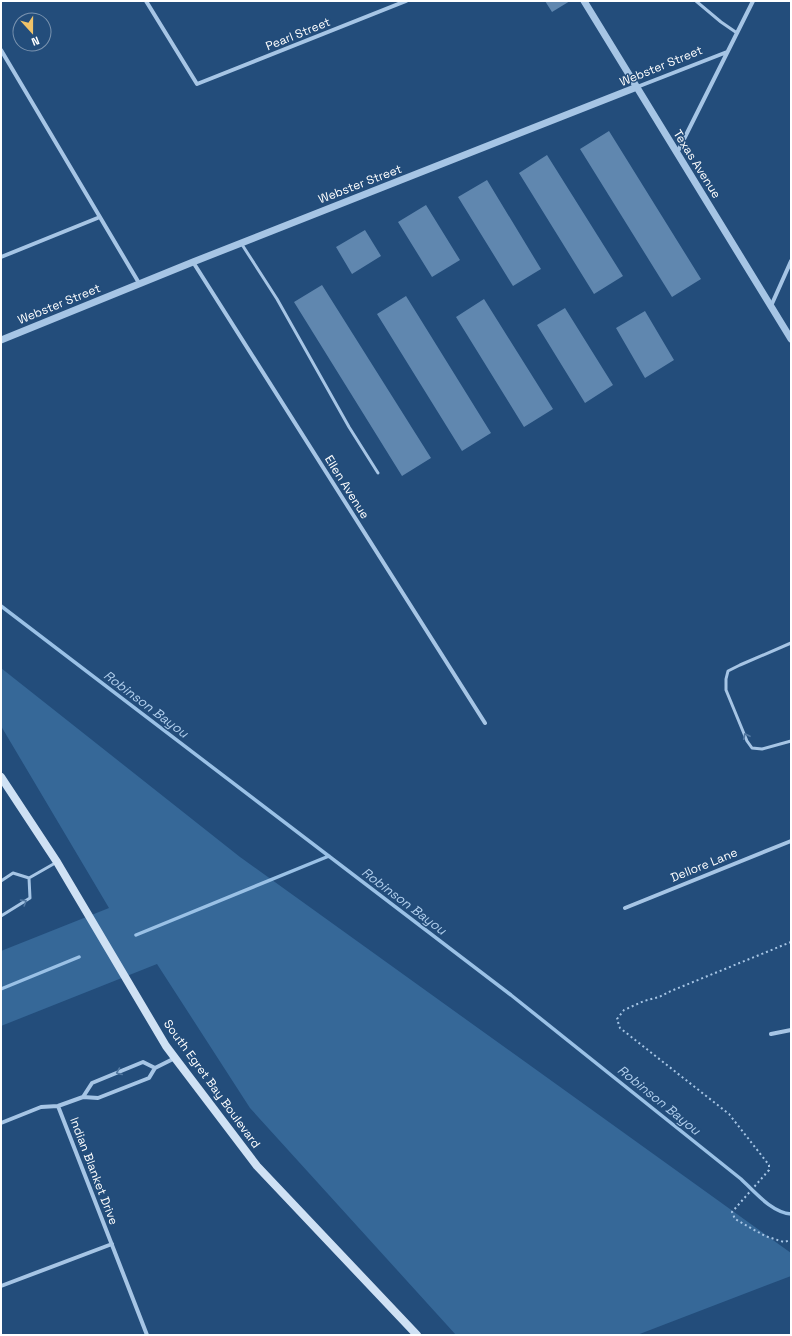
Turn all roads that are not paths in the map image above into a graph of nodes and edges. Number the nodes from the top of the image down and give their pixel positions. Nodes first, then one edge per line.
1 (146, 1) edge
2 (406, 1) edge
3 (584, 1) edge
4 (696, 1) edge
5 (753, 1) edge
6 (737, 33) junction
7 (1, 50) edge
8 (728, 52) junction
9 (637, 88) junction
10 (677, 153) junction
11 (100, 217) junction
12 (241, 243) junction
13 (1, 257) edge
14 (791, 261) edge
15 (193, 262) junction
16 (139, 283) junction
17 (771, 306) junction
18 (791, 339) edge
19 (1, 340) edge
20 (378, 473) dead end
21 (791, 643) edge
22 (485, 723) dead end
23 (791, 741) edge
24 (1, 777) edge
25 (791, 841) edge
26 (56, 862) junction
27 (29, 878) junction
28 (1, 881) edge
29 (625, 908) dead end
30 (1, 916) edge
31 (791, 1030) edge
32 (771, 1034) dead end
33 (175, 1058) junction
34 (155, 1068) junction
35 (82, 1097) junction
36 (58, 1106) junction
37 (1, 1123) edge
38 (112, 1244) junction
39 (1, 1286) edge
40 (147, 1335) edge
41 (417, 1335) edge

1 - 2 street, Pearl Street
3 - 9 street, Texas Avenue
4 - 6 lane
5 - 6 street
6 - 8 street
7 - 11 street
8 - 9 street, Webster Street
8 - 10 street
9 - 10 street, Texas Avenue
9 - 12 street, Webster Street
10 - 17 street, Texas Avenue
11 - 13 street
11 - 16 street
12 - 15 street, Webster Street
12 - 20 lane
14 - 17 street
15 - 16 street, Webster Street
15 - 22 street, Ellen Avenue
16 - 19 street, Webster Street
17 - 18 street, Texas Avenue
23 -> 21 lane
24 - 26 main road, South Egret Bay Boulevard
25 - 29 street, Dellore Lane
26 - 27 lane
26 - 33 main road, South Egret Bay Boulevard
27 - 28 lane
30 -> 27 lane
31 - 32 street
33 - 34 street
33 - 41 main road, South Egret Bay Boulevard
34 - 35 street
34 -> 35 street
35 - 36 street
36 - 37 street
36 - 38 street, Indian Blanket Drive
38 - 39 street, Indian Blanket Drive
38 - 40 street, Indian Blanket Drive

